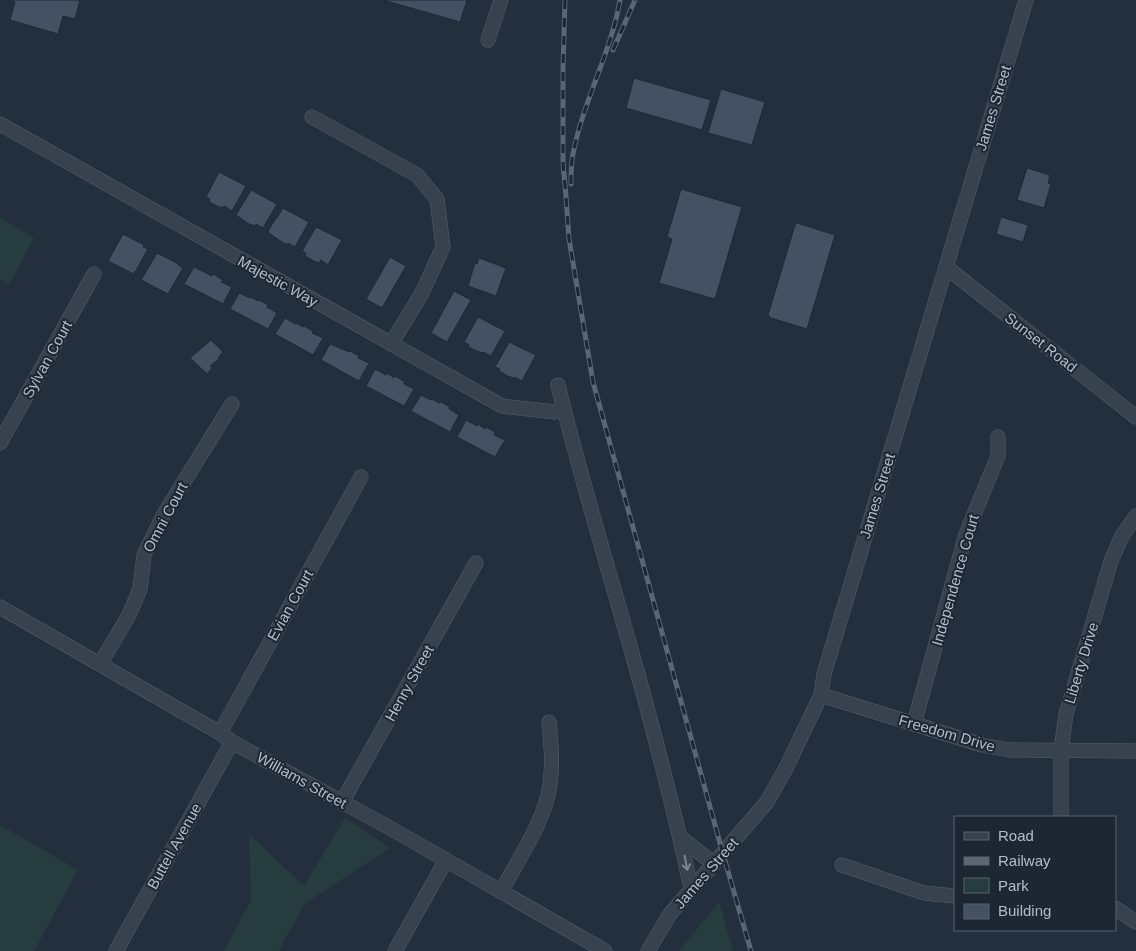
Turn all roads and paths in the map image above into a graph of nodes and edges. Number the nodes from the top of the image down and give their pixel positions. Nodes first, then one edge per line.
1 (501, 0) edge
2 (1026, 0) edge
3 (488, 40) dead end
4 (312, 117) dead end
5 (0, 124) edge
6 (946, 267) junction
7 (94, 274) dead end
8 (391, 344) junction
9 (558, 385) dead end
10 (232, 404) dead end
11 (564, 410) junction
12 (1136, 417) edge
13 (998, 437) dead end
14 (0, 443) edge
15 (361, 478) dead end
16 (1136, 516) edge
17 (476, 563) dead end
18 (0, 607) edge
19 (100, 664) junction
20 (821, 695) junction
21 (549, 722) dead end
22 (914, 724) junction
23 (220, 733) junction
24 (232, 742) junction
25 (1061, 750) junction
26 (1136, 751) edge
27 (342, 802) junction
28 (1061, 816) edge
29 (681, 838) junction
30 (446, 860) junction
31 (714, 864) junction
32 (842, 865) dead end
33 (691, 888) junction
34 (501, 892) junction
35 (954, 896) edge
36 (1116, 909) edge
37 (1136, 922) edge
38 (116, 951) edge
39 (395, 951) edge
40 (605, 951) edge
41 (648, 951) edge

1 - 3 street
2 - 6 street, James Street
4 - 8 street
5 - 8 street, Majestic Way
6 - 12 street, Sunset Road
6 - 20 street, James Street
7 - 14 street, Sylvan Court
8 - 11 street, Majestic Way
9 - 11 street
10 - 19 street, Omni Court
11 - 29 street
13 - 22 street, Independence Court
15 - 23 street, Evian Court
16 - 25 street, Liberty Drive
17 - 27 street, Henry Street
18 - 19 street, Williams Street
19 - 23 street, Williams Street
20 - 22 street, Freedom Drive
20 - 31 street, James Street
21 - 34 street
22 - 25 street, Freedom Drive
23 - 24 street, Williams Street
24 - 27 street, Williams Street
24 - 38 street, Buttell Avenue
25 - 26 street, Freedom Drive
25 - 28 street, Liberty Drive
27 - 30 street, Williams Street
29 - 31 street
29 -> 33 street
30 - 34 street, Williams Street
30 - 39 street
31 - 33 street, James Street
32 - 35 street
33 - 41 street, James Street
34 - 40 street, Williams Street
36 - 37 street

